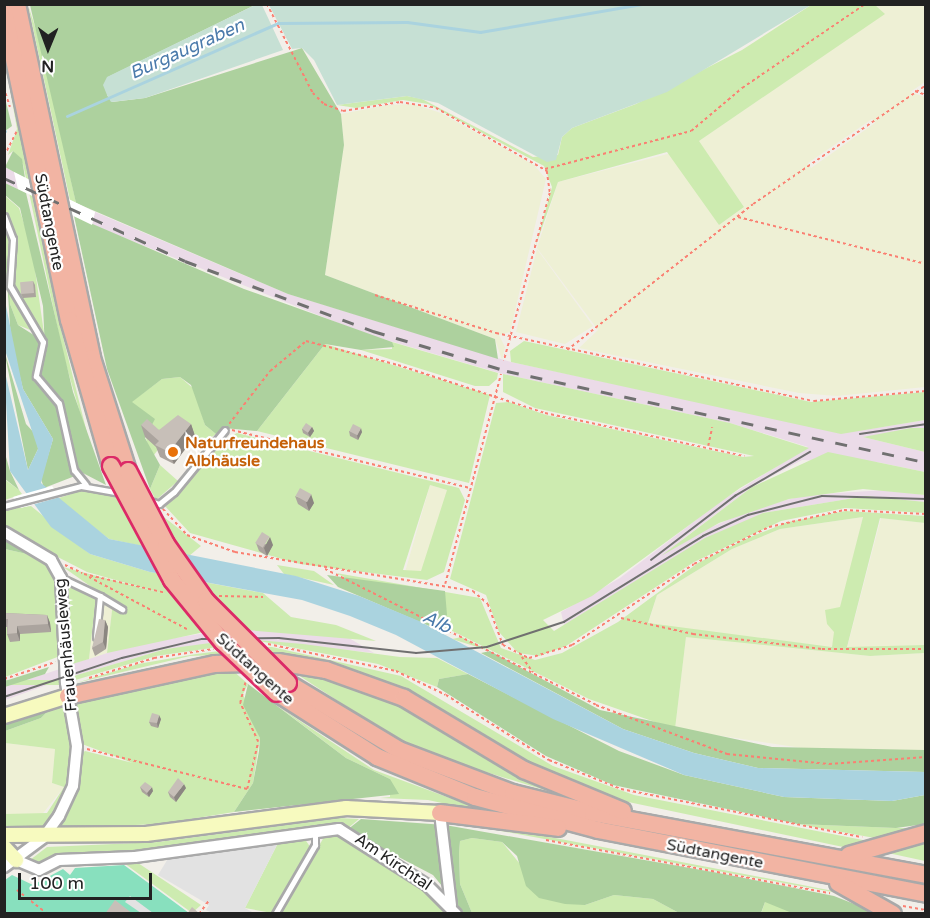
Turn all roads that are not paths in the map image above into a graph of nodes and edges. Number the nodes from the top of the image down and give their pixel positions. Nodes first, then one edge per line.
1 (18, 4) edge
2 (4, 12) edge
3 (4, 216) edge
4 (225, 430) road end
5 (86, 485) junction
6 (4, 506) edge
7 (4, 532) edge
8 (61, 578) junction
9 (100, 596) junction
10 (122, 609) dead end
11 (94, 647) edge
12 (283, 688) junction
13 (68, 696) junction
14 (4, 716) edge
15 (440, 813) junction
16 (669, 827) junction
17 (598, 830) junction
18 (314, 831) junction
19 (926, 833) edge
20 (4, 835) edge
21 (43, 838) junction
22 (4, 847) edge
23 (824, 856) junction
24 (10, 863) edge
25 (822, 874) junction
26 (926, 874) edge
27 (926, 894) edge
28 (893, 908) edge
29 (454, 909) edge
30 (275, 914) edge

1 - 12 highway, Südtangente, bridge
2 - 12 highway, Südtangente, bridge
3 - 5 lane
4 - 5 lane
5 - 6 lane
7 - 8 street, Frauenhäusleweg
8 - 9 lane
8 - 13 street, Frauenhäusleweg
9 - 10 lane
9 - 11 lane
12 - 16 highway, Südtangente
12 - 17 highway, Südtangente
13 - 14 main road
13 - 16 highway
13 - 21 street, Frauenhäusleweg
15 - 17 highway
15 - 21 main road
15 - 29 street, Am Kirchtal
16 - 23 highway, Südtangente
17 - 25 highway, Südtangente
18 - 24 street
18 - 29 street, Am Kirchtal
18 - 30 lane
19 - 23 highway
20 - 21 main road
21 - 24 street, Frauenhäusleweg
22 - 24 main road
23 - 26 highway, Südtangente
25 - 27 highway, Südtangente
25 - 28 highway

